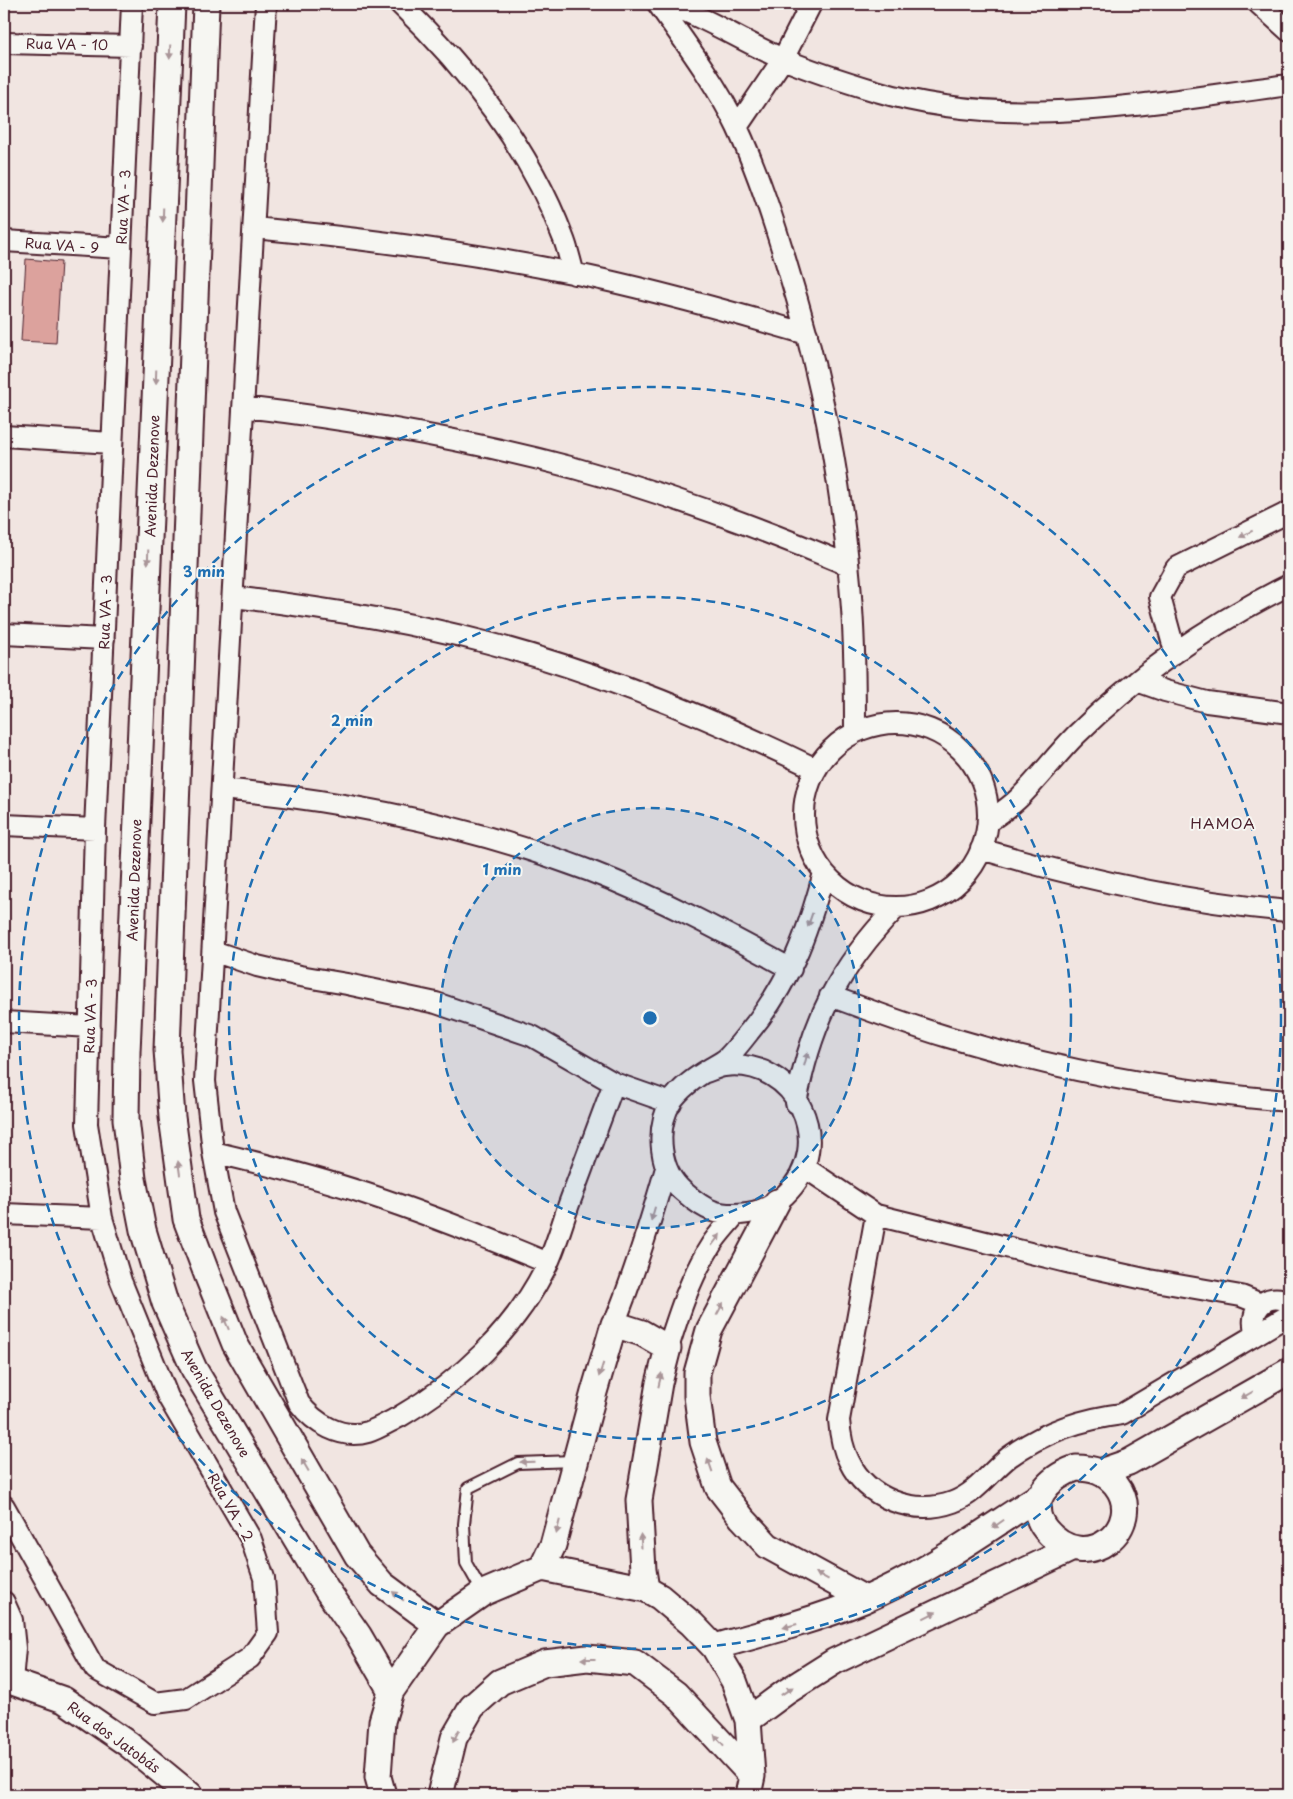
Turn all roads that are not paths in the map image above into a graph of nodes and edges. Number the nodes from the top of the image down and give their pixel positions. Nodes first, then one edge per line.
1 (132, 4) edge
2 (172, 4) edge
3 (206, 4) edge
4 (266, 4) edge
5 (400, 4) edge
6 (658, 4) edge
7 (667, 4) edge
8 (811, 4) edge
9 (1259, 4) edge
10 (1289, 32) edge
11 (4, 42) edge
12 (131, 46) junction
13 (783, 59) junction
14 (1289, 85) edge
15 (737, 126) junction
16 (254, 228) junction
17 (4, 241) edge
18 (121, 248) junction
19 (574, 274) junction
20 (807, 334) junction
21 (244, 407) junction
22 (4, 436) edge
23 (112, 442) junction
24 (1289, 512) edge
25 (848, 564) junction
26 (1289, 585) edge
27 (233, 597) junction
28 (4, 634) edge
29 (104, 639) junction
30 (1175, 652) junction
31 (1137, 681) junction
32 (1289, 713) edge
33 (855, 732) junction
34 (816, 769) junction
35 (222, 789) junction
36 (988, 822) junction
37 (4, 825) edge
38 (95, 829) junction
39 (982, 849) junction
40 (824, 874) junction
41 (896, 908) junction
42 (1289, 912) edge
43 (213, 951) junction
44 (791, 969) junction
45 (830, 996) junction
46 (4, 1022) edge
47 (90, 1027) junction
48 (703, 1073) junction
49 (614, 1084) junction
50 (1289, 1101) edge
51 (671, 1103) junction
52 (799, 1103) junction
53 (213, 1152) junction
54 (804, 1167) junction
55 (666, 1168) junction
56 (777, 1202) junction
57 (4, 1214) edge
58 (735, 1215) junction
59 (876, 1215) junction
60 (102, 1218) junction
61 (548, 1263) junction
62 (1289, 1302) edge
63 (1261, 1304) junction
64 (1289, 1315) edge
65 (614, 1324) junction
66 (1256, 1334) junction
67 (668, 1348) junction
68 (1289, 1371) edge
69 (575, 1461) junction
70 (1100, 1472) junction
71 (1038, 1497) junction
72 (4, 1506) edge
73 (1071, 1549) junction
74 (542, 1568) junction
75 (646, 1589) junction
76 (483, 1593) junction
77 (865, 1599) junction
78 (4, 1602) edge
79 (437, 1625) junction
80 (714, 1647) junction
81 (8, 1680) edge
82 (391, 1691) junction
83 (748, 1720) junction
84 (750, 1786) edge
85 (377, 1789) edge
86 (190, 1795) edge
87 (440, 1795) edge

1 - 12 street, Rua VA - 3
2 -> 82 street, Avenida Dezenove
79 -> 3 street
4 - 16 street
5 - 19 street
6 - 15 street
7 - 13 street
8 - 13 street
9 - 10 street
11 - 12 street, Rua VA - 10
12 - 18 street, Rua VA - 3
13 - 14 street
13 - 15 street
15 - 20 street
16 - 19 street
16 - 21 street
17 - 18 street, Rua VA - 9
18 - 23 street, Rua VA - 3
19 - 20 street
20 - 25 street
21 - 25 street
21 - 27 street
22 - 23 street
23 - 29 street, Rua VA - 3
24 -> 30 street
25 - 33 street
26 - 30 street
27 - 34 street
27 - 35 street
28 - 29 street
29 - 38 street, Rua VA - 3
30 - 31 street
31 - 32 street
31 - 36 street
33 - 34 street
33 - 36 street
34 - 40 street
35 - 43 street
35 - 44 street
36 - 39 street
37 - 38 street
38 - 47 street, Rua VA - 3
39 - 41 street
39 - 42 street
40 - 41 street
40 -> 44 street
41 - 45 street
43 - 49 street
43 - 53 street
44 - 48 street
45 - 50 street
52 -> 45 street
46 - 47 street
47 - 60 street, Rua VA - 3
48 - 51 street
48 - 52 street
49 - 51 street
49 - 61 street
51 - 55 street
52 - 54 street
53 - 61 street
53 - 61 street
54 - 56 street
54 - 59 street
55 - 58 street
55 -> 65 street
56 - 58 street
77 -> 56 street
57 - 60 street
67 -> 58 street
59 - 63 street
59 - 66 street
60 - 72 street, Rua VA - 2
62 - 63 street
63 - 66 street
64 - 66 street
65 - 67 street
65 -> 69 street
75 -> 67 street
68 -> 70 street
69 -> 74 street
69 -> 76 lane
70 - 71 street
70 - 73 street
71 - 73 street
71 -> 77 street
83 -> 73 street
74 - 75 street
74 - 76 street
75 - 80 street
76 - 79 street
77 -> 80 street
78 - 81 street
79 - 82 street
80 - 83 street
81 - 86 street, Rua dos Jatobás
82 - 85 street
83 - 84 street
84 -> 87 street

